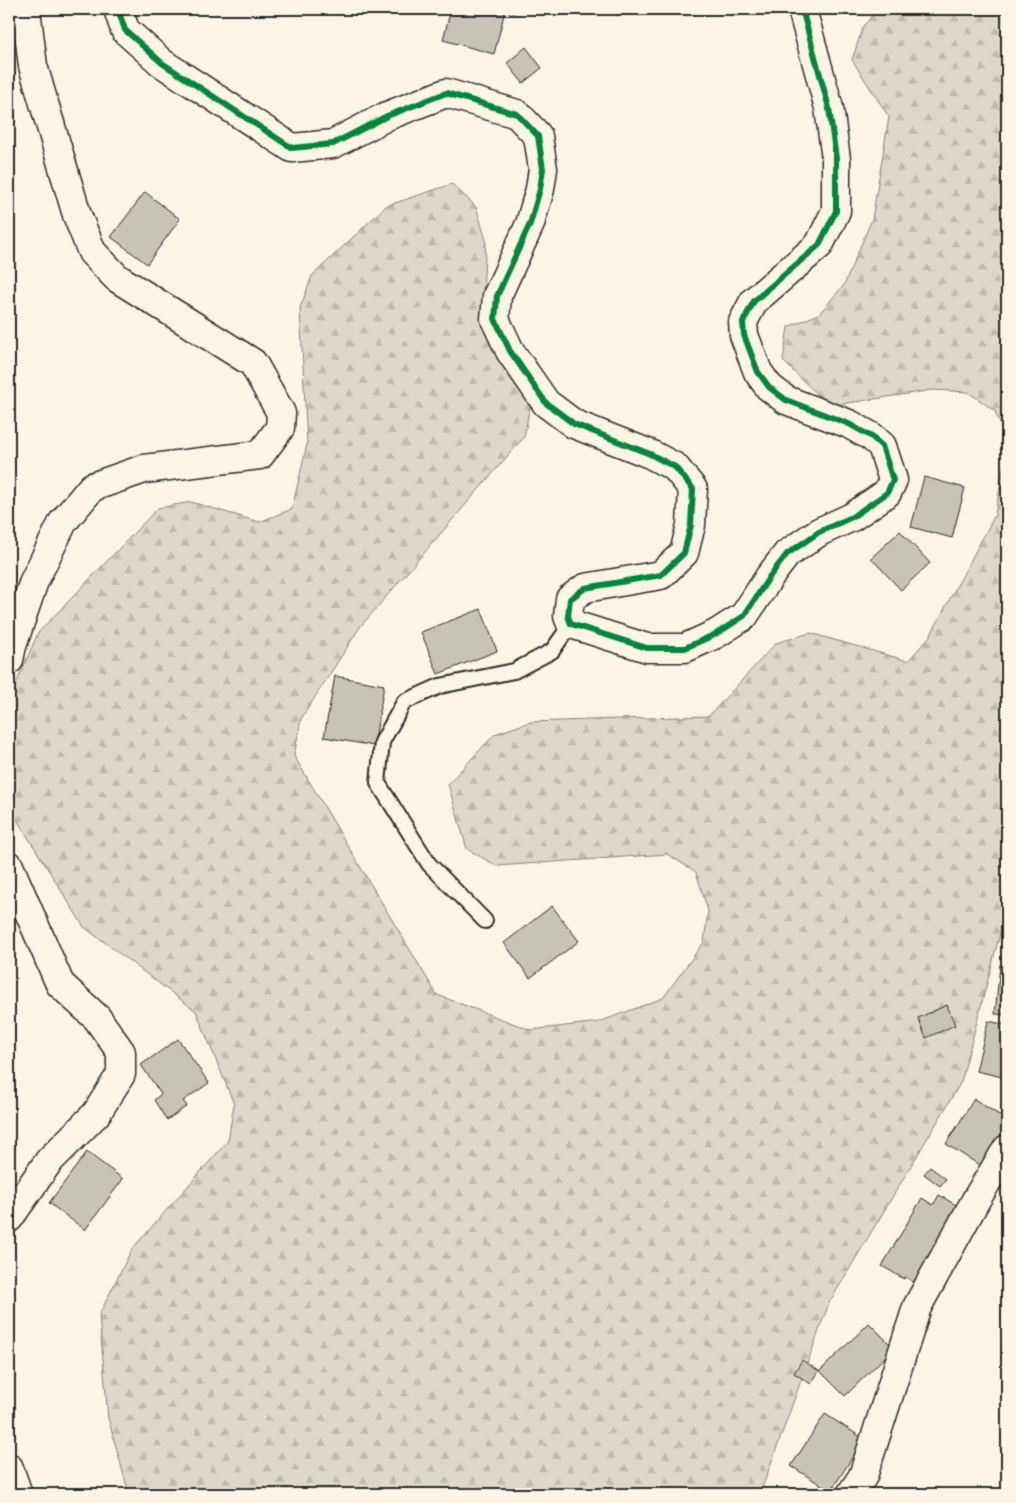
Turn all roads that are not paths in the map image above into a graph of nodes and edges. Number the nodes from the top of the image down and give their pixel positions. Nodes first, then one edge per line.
1 (26, 9) edge
2 (118, 9) edge
3 (802, 9) edge
4 (571, 624) junction
5 (9, 660) edge
6 (9, 866) edge
7 (485, 921) dead end
8 (1007, 1149) edge
9 (9, 1218) edge
10 (9, 1468) edge
11 (18, 1494) edge
12 (852, 1494) edge

1 - 5 street
2 - 4 street
3 - 4 street
4 - 7 lane
6 - 9 street
8 - 12 street
10 - 11 street

